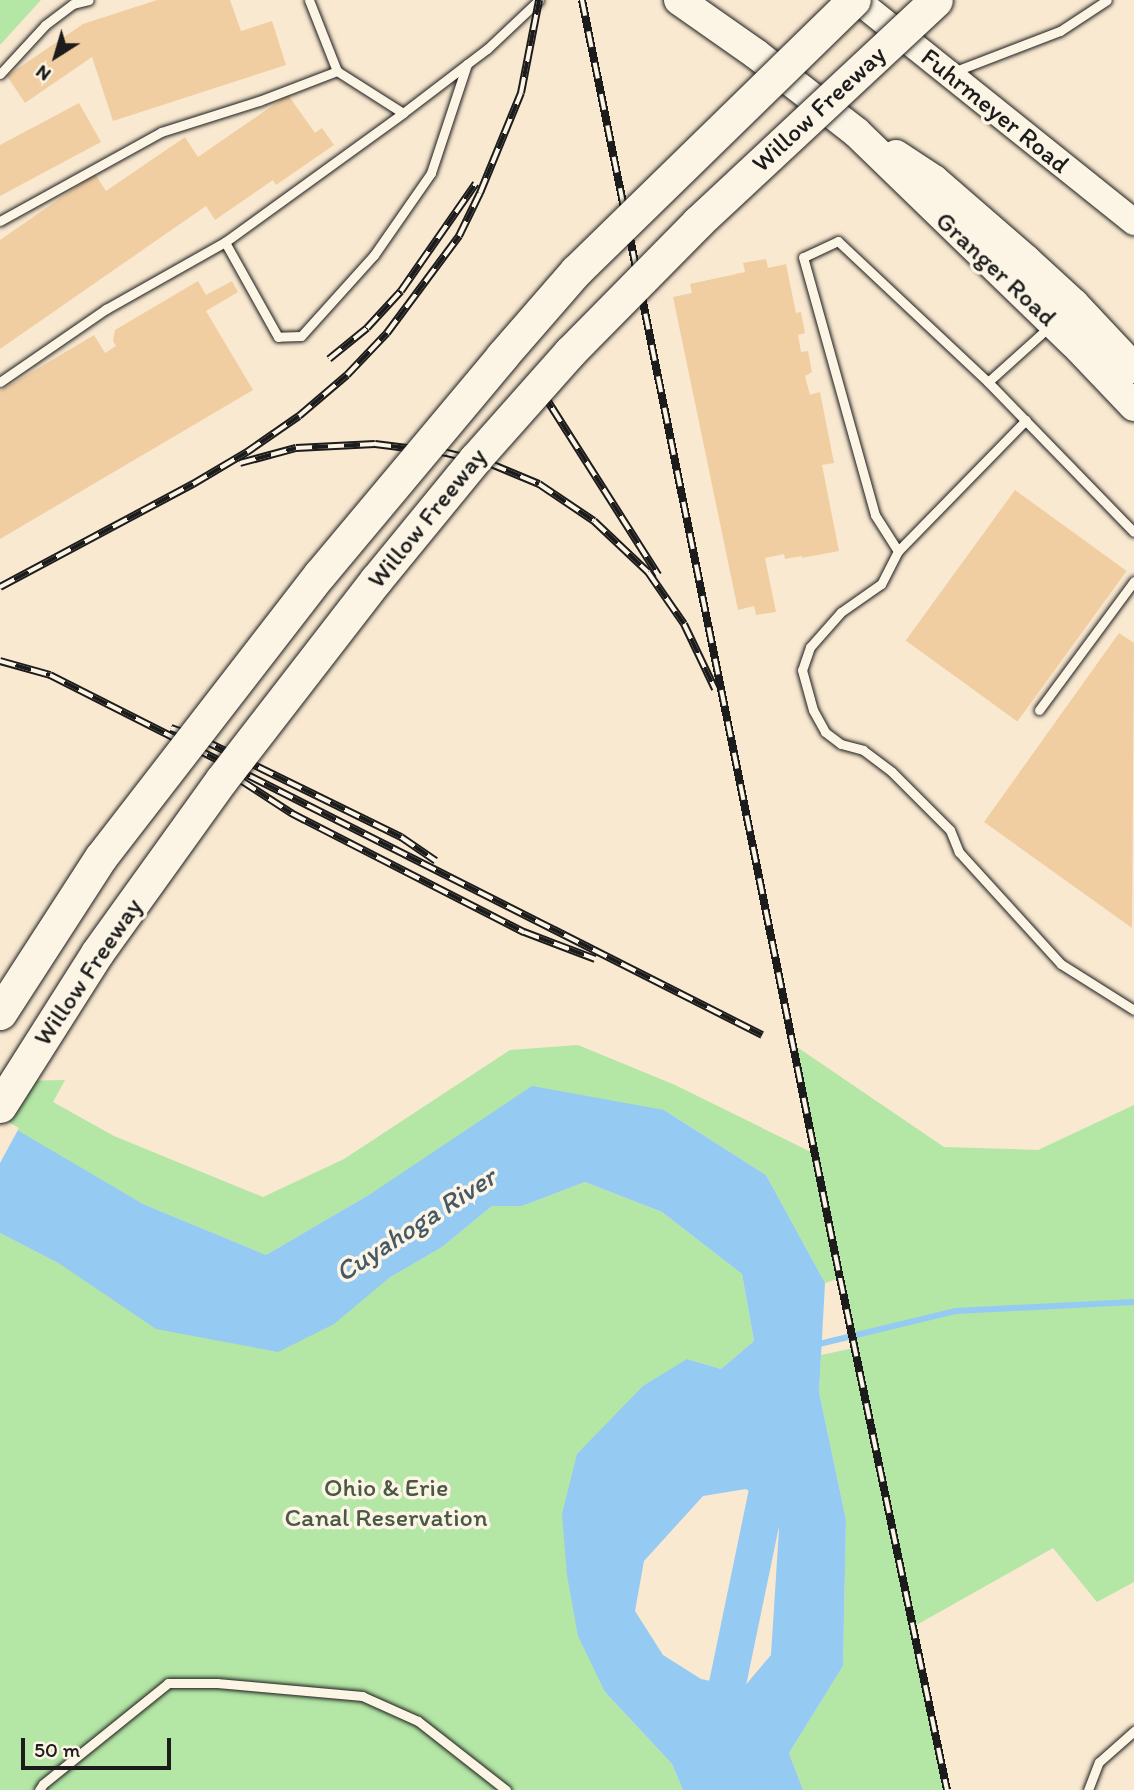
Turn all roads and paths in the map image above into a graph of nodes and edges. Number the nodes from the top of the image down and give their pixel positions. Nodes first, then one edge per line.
1 (89, 0) edge
2 (309, 0) edge
3 (539, 0) edge
4 (679, 0) edge
5 (832, 0) edge
6 (855, 0) edge
7 (936, 0) edge
8 (959, 0) edge
9 (1107, 0) edge
10 (467, 64) junction
11 (337, 71) junction
12 (948, 73) junction
13 (0, 74) edge
14 (403, 113) junction
15 (0, 221) edge
16 (698, 222) junction
17 (1134, 222) edge
18 (225, 242) junction
19 (576, 271) junction
20 (1063, 313) junction
21 (1134, 368) edge
22 (0, 382) edge
23 (988, 382) junction
24 (1134, 406) edge
25 (1026, 420) junction
26 (1134, 532) edge
27 (898, 551) junction
28 (1134, 581) edge
29 (1124, 596) junction
30 (1134, 603) edge
31 (1039, 710) dead end
32 (1134, 1010) edge
33 (0, 1013) edge
34 (0, 1106) edge
35 (1134, 1731) edge
36 (39, 1790) edge
37 (506, 1790) edge
38 (1088, 1790) edge

1 - 13 lane
2 - 11 lane
3 - 10 lane
4 - 20 main road, Granger Road
5 - 19 highway, bridge
6 - 12 street, Fuhrmeyer Road
6 - 19 highway, Willow Freeway, bridge
7 - 16 highway, Willow Freeway, bridge
8 - 16 highway, bridge
9 - 12 lane
10 - 14 lane
10 - 18 lane
11 - 14 lane
11 - 15 lane
12 - 17 street, Fuhrmeyer Road
14 - 18 lane
16 - 34 highway, Willow Freeway, bridge
18 - 22 lane
19 - 33 highway, Willow Freeway, bridge
20 - 21 main road, Granger Road
20 - 23 lane
20 - 24 main road, Granger Road
23 - 25 lane
23 - 27 lane
25 - 26 lane
25 - 27 lane
27 - 32 lane
28 - 29 lane
29 - 30 lane
29 - 31 lane
35 - 38 lane
36 - 37 lane

